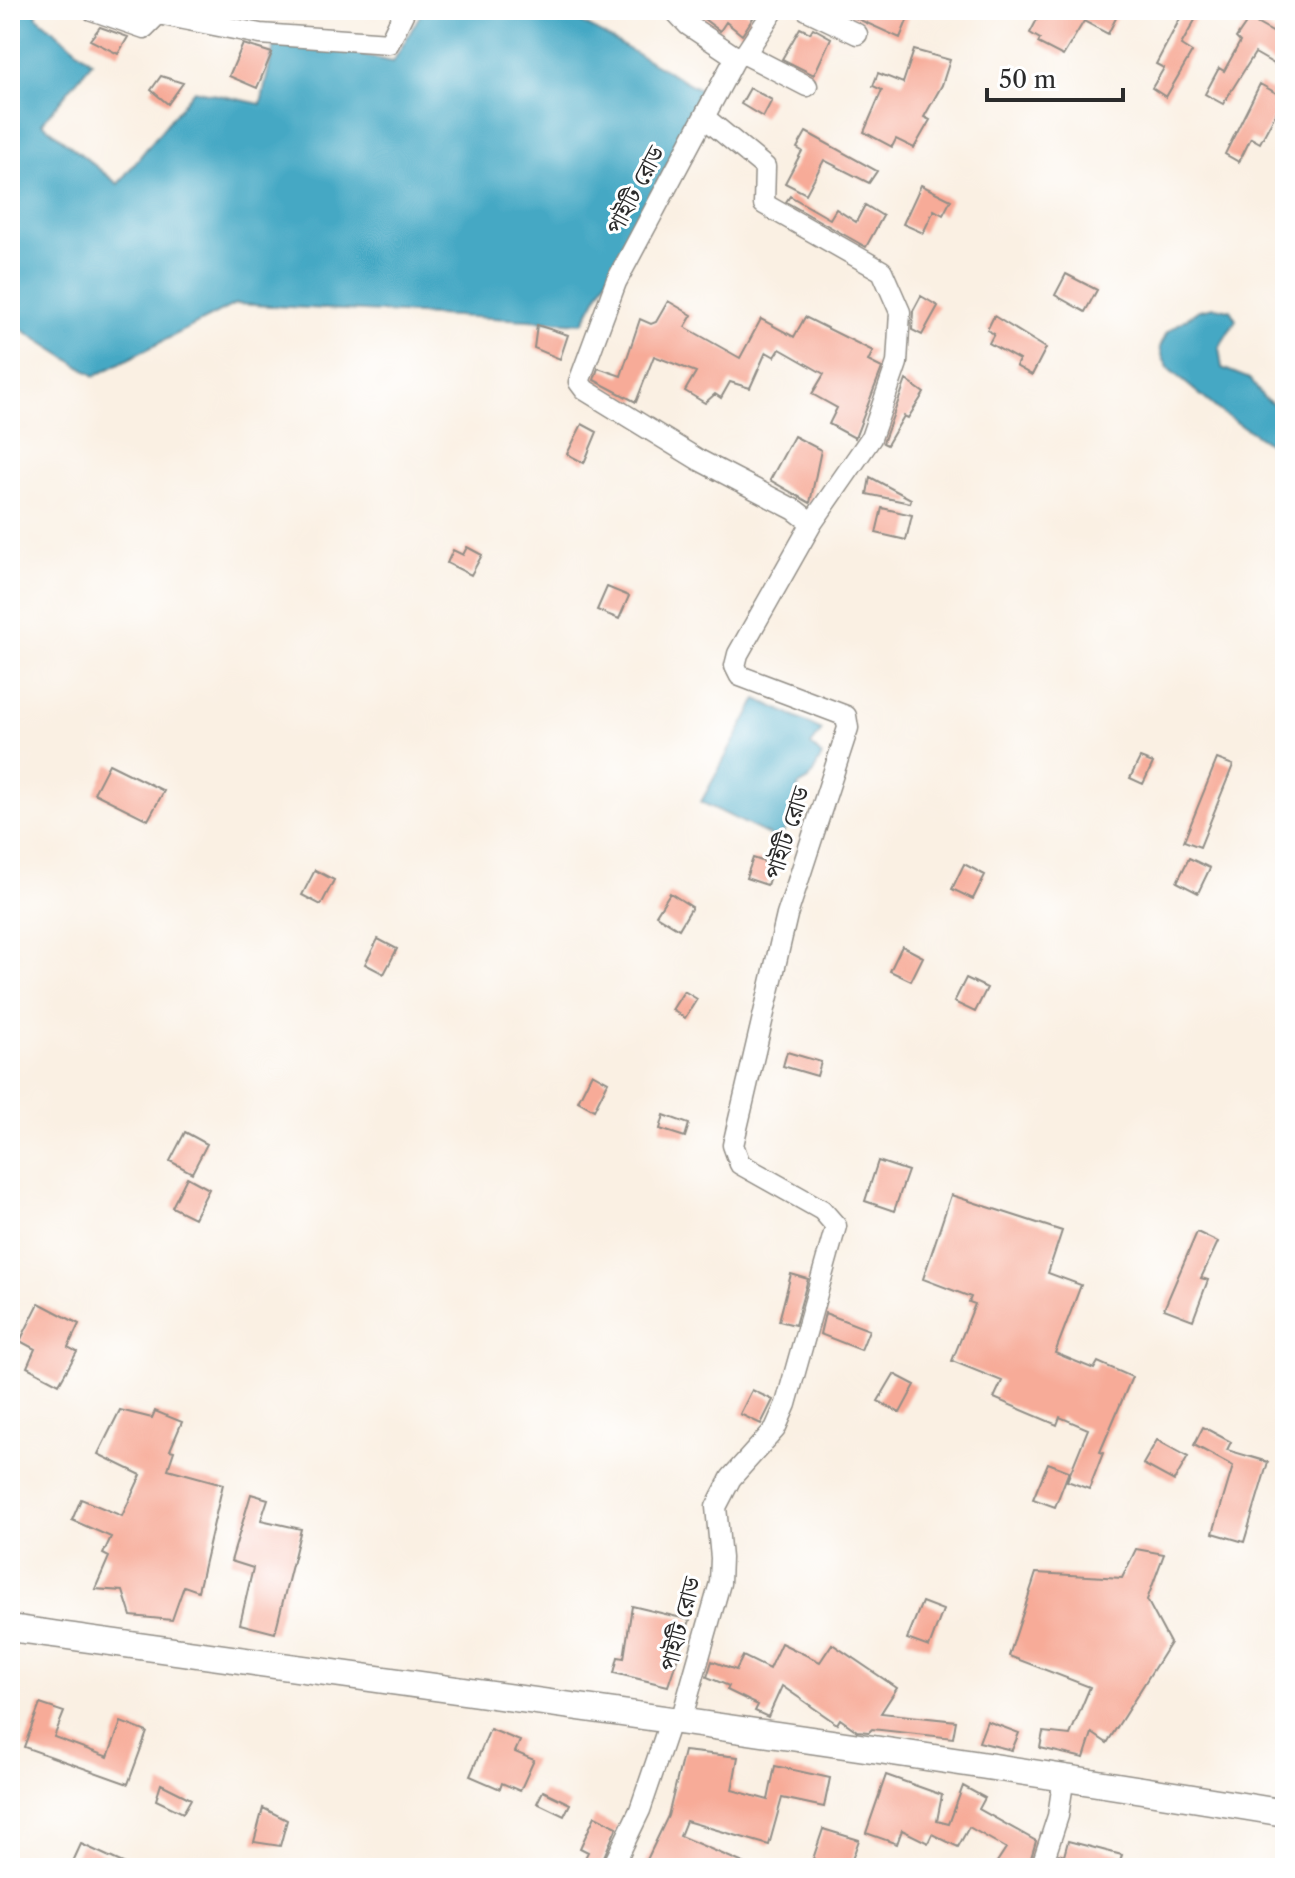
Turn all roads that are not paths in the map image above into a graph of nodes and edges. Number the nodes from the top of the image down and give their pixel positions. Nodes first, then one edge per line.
1 (92, 10) edge
2 (405, 10) edge
3 (674, 10) edge
4 (774, 10) edge
5 (817, 13) edge
6 (857, 34) dead end
7 (740, 56) junction
8 (807, 86) dead end
9 (704, 117) junction
10 (812, 523) junction
11 (10, 1628) edge
12 (675, 1723) junction
13 (1064, 1776) junction
14 (1285, 1813) edge
15 (612, 1868) edge
16 (1041, 1868) edge

1 - 2 street
3 - 7 street
4 - 7 street
5 - 6 street
7 - 8 street
7 - 9 street
9 - 10 street
9 - 10 street, পাইটি রোড
10 - 12 street, পাইটি রোড
11 - 12 main road
12 - 13 main road
12 - 15 street
13 - 14 main road
13 - 16 street

